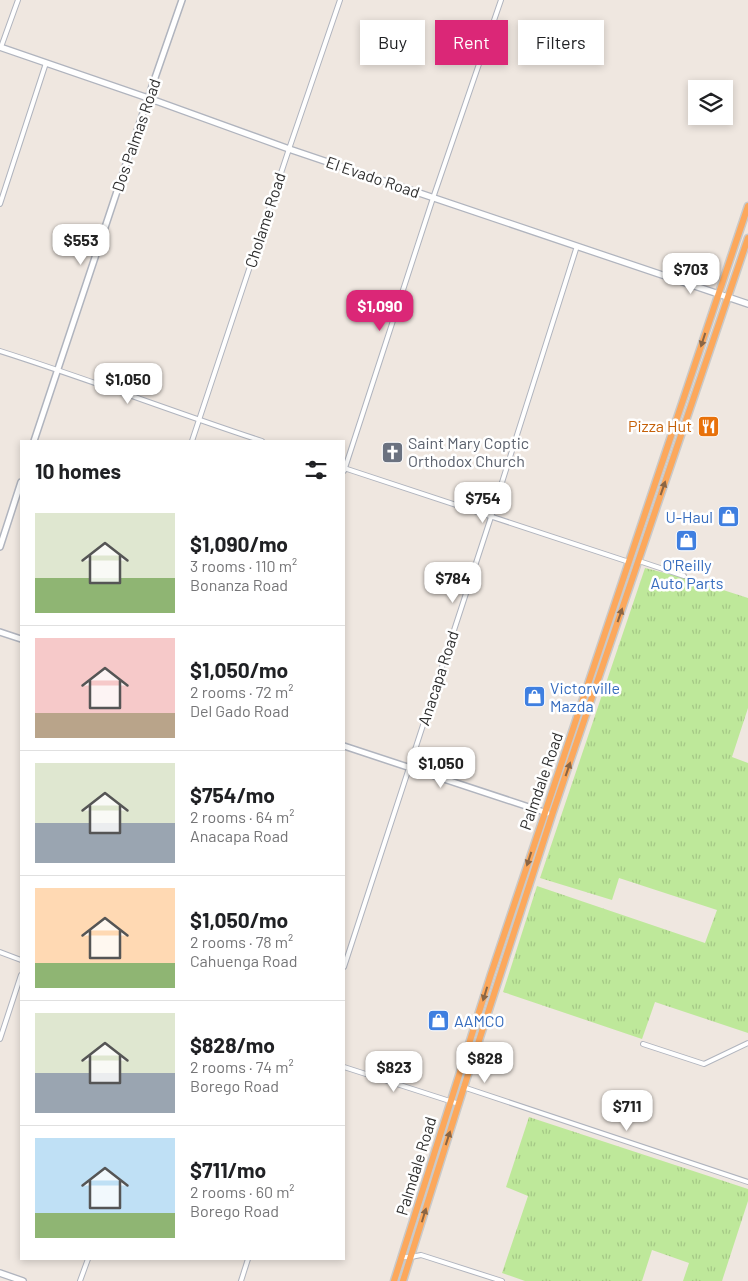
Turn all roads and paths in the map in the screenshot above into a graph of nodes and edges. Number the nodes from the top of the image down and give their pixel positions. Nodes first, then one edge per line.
1 (18, 0) edge
2 (182, 0) edge
3 (340, 0) edge
4 (501, 0) edge
5 (0, 47) edge
6 (46, 62) junction
7 (148, 98) junction
8 (289, 149) junction
9 (433, 198) junction
10 (0, 204) edge
11 (748, 206) edge
12 (748, 238) edge
13 (578, 246) junction
14 (718, 294) junction
15 (728, 297) junction
16 (748, 304) edge
17 (0, 351) edge
18 (57, 370) junction
19 (199, 420) junction
20 (34, 440) edge
21 (192, 440) edge
22 (259, 440) edge
23 (345, 466) edge
24 (345, 469) edge
25 (20, 485) edge
26 (491, 516) junction
27 (0, 547) edge
28 (638, 561) junction
29 (629, 562) junction
30 (684, 576) dead end
31 (0, 632) edge
32 (20, 639) edge
33 (345, 746) edge
34 (409, 768) junction
35 (544, 812) junction
36 (552, 815) junction
37 (0, 952) edge
38 (20, 960) edge
39 (345, 964) edge
40 (20, 978) edge
41 (0, 1039) edge
42 (748, 1043) edge
43 (643, 1044) dead end
44 (345, 1067) edge
45 (456, 1085) junction
46 (464, 1087) junction
47 (451, 1102) junction
48 (459, 1104) junction
49 (748, 1182) edge
50 (402, 1257) junction
51 (411, 1257) junction
52 (88, 1260) edge
53 (248, 1260) edge
54 (0, 1273) edge
55 (23, 1281) edge
56 (80, 1281) edge
57 (241, 1281) edge
58 (394, 1281) edge
59 (404, 1281) edge
60 (502, 1281) edge

1 - 5 street
2 - 7 street, Dos Palmas Road
3 - 8 street, Cholame Road
4 - 9 street
5 - 6 main road, El Evado Road
6 - 7 main road, El Evado Road
6 - 10 street
7 - 8 main road, El Evado Road
7 - 18 street, Dos Palmas Road
8 - 9 main road, El Evado Road
8 - 19 street, Cholame Road
9 - 13 main road, El Evado Road
9 - 23 street
11 - 14 highway, Palmdale Road
12 - 15 highway, Palmdale Road
13 - 14 main road, El Evado Road
13 - 26 street, Anacapa Road
14 - 15 main road, El Evado Road
14 -> 29 highway, Palmdale Road
15 - 16 main road, El Evado Road
28 -> 15 highway, Palmdale Road
17 - 18 street
18 - 19 street
18 - 20 street, Dos Palmas Road
19 - 21 street, Cholame Road
19 - 22 street
24 - 26 street
25 - 27 street
26 - 29 street
26 - 34 street, Anacapa Road
28 - 30 street
36 -> 28 highway, Palmdale Road
29 - 35 highway, Palmdale Road
31 - 32 street
33 - 34 street
34 - 35 street
34 - 39 street, Anacapa Road
35 - 36 street
35 -> 45 highway, Palmdale Road
36 - 46 highway, Palmdale Road
37 - 38 street
40 - 41 street
42 - 43 street
44 - 47 street
45 - 46 street
45 - 47 highway, Palmdale Road
46 - 48 highway, Palmdale Road
46 - 49 street
47 - 48 street
47 - 50 highway, Palmdale Road
51 -> 48 highway, Palmdale Road
50 - 51 street
50 - 58 highway, Palmdale Road
51 - 59 highway, Palmdale Road
51 - 60 street
52 - 56 street
53 - 57 street
54 - 55 main road

